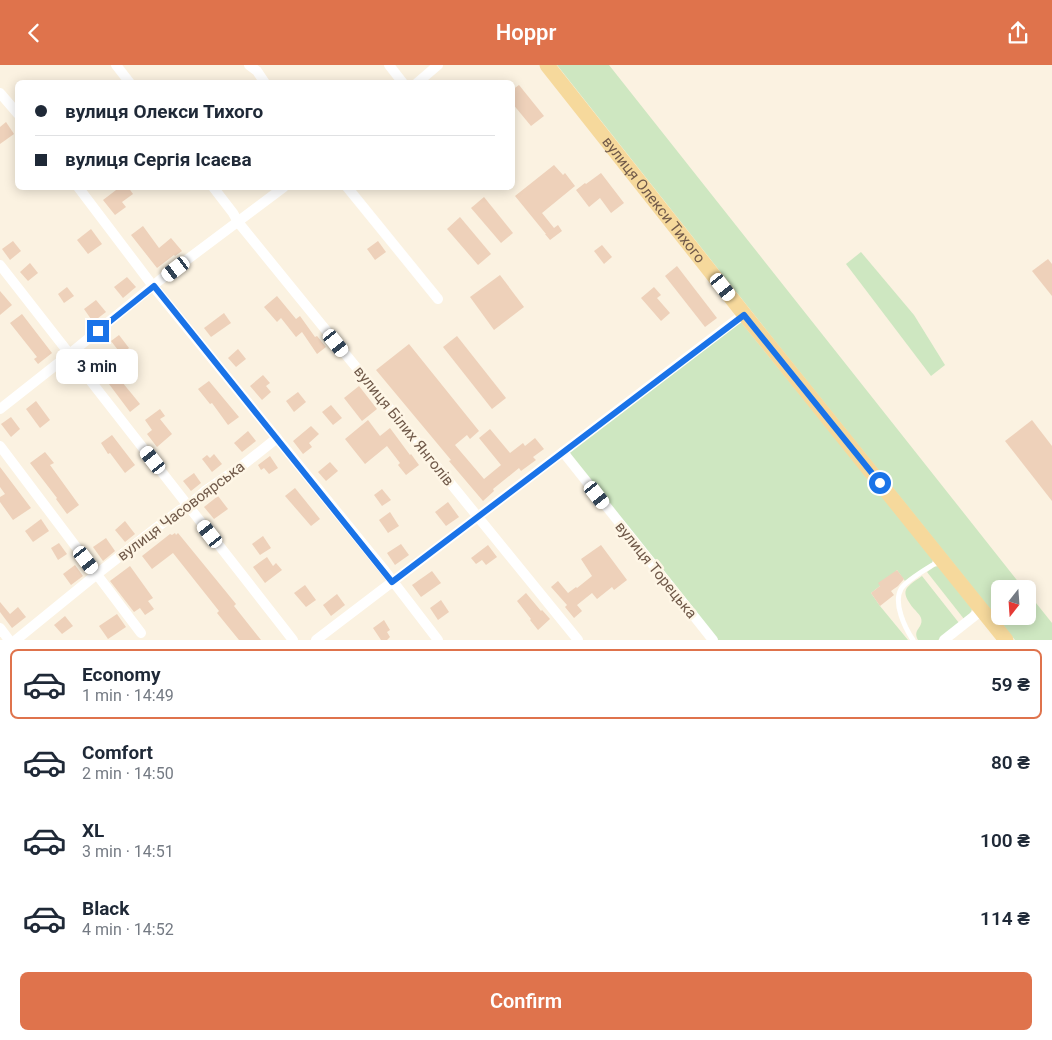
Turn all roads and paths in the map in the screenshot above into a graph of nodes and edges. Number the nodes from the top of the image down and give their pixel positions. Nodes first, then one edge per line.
1 (116, 65) edge
2 (249, 65) edge
3 (389, 65) edge
4 (438, 65) edge
5 (547, 65) edge
6 (128, 80) edge
7 (263, 80) edge
8 (401, 80) edge
9 (420, 80) edge
10 (0, 93) edge
11 (15, 110) edge
12 (80, 190) edge
13 (215, 190) edge
14 (280, 190) edge
15 (349, 190) edge
16 (238, 223) junction
17 (0, 265) edge
18 (154, 286) junction
19 (438, 299) dead end
20 (744, 315) junction
21 (70, 354) junction
22 (0, 409) edge
23 (277, 438) junction
24 (0, 446) edge
25 (563, 452) junction
26 (188, 506) junction
27 (478, 517) junction
28 (941, 559) junction
29 (97, 574) junction
30 (392, 582) junction
31 (982, 610) junction
32 (0, 628) edge
33 (141, 633) dead end
34 (9, 640) edge
35 (16, 640) edge
36 (293, 640) edge
37 (316, 640) edge
38 (438, 640) edge
39 (578, 640) edge
40 (713, 640) edge
41 (913, 640) edge
42 (944, 640) edge
43 (1006, 640) edge

1 - 6 street
2 - 7 street
3 - 8 street
4 - 9 street
5 - 20 main road, вулиця Олекси Тихого
10 - 11 street
12 - 18 street
13 - 16 street, вулиця Білих Янголів
14 - 16 street
15 - 19 street
16 - 18 street
16 - 27 street, вулиця Білих Янголів
17 - 21 street
18 - 21 street
18 - 23 street
20 - 25 street
20 - 28 main road, вулиця Олекси Тихого
21 - 22 street
21 - 26 street
23 - 26 street, вулиця Часовоярська
23 - 30 street
24 - 29 street
25 - 27 street
25 - 40 street, вулиця Торецька
26 - 29 street, вулиця Часовоярська
26 - 36 street
27 - 30 street
27 - 39 street, вулиця Білих Янголів
28 - 31 main road, вулиця Олекси Тихого
28 - 41 lane
29 - 33 street
29 - 35 street, вулиця Часовоярська
30 - 37 street
30 - 38 street
31 - 42 street
31 - 43 main road, вулиця Олекси Тихого
32 - 34 street

